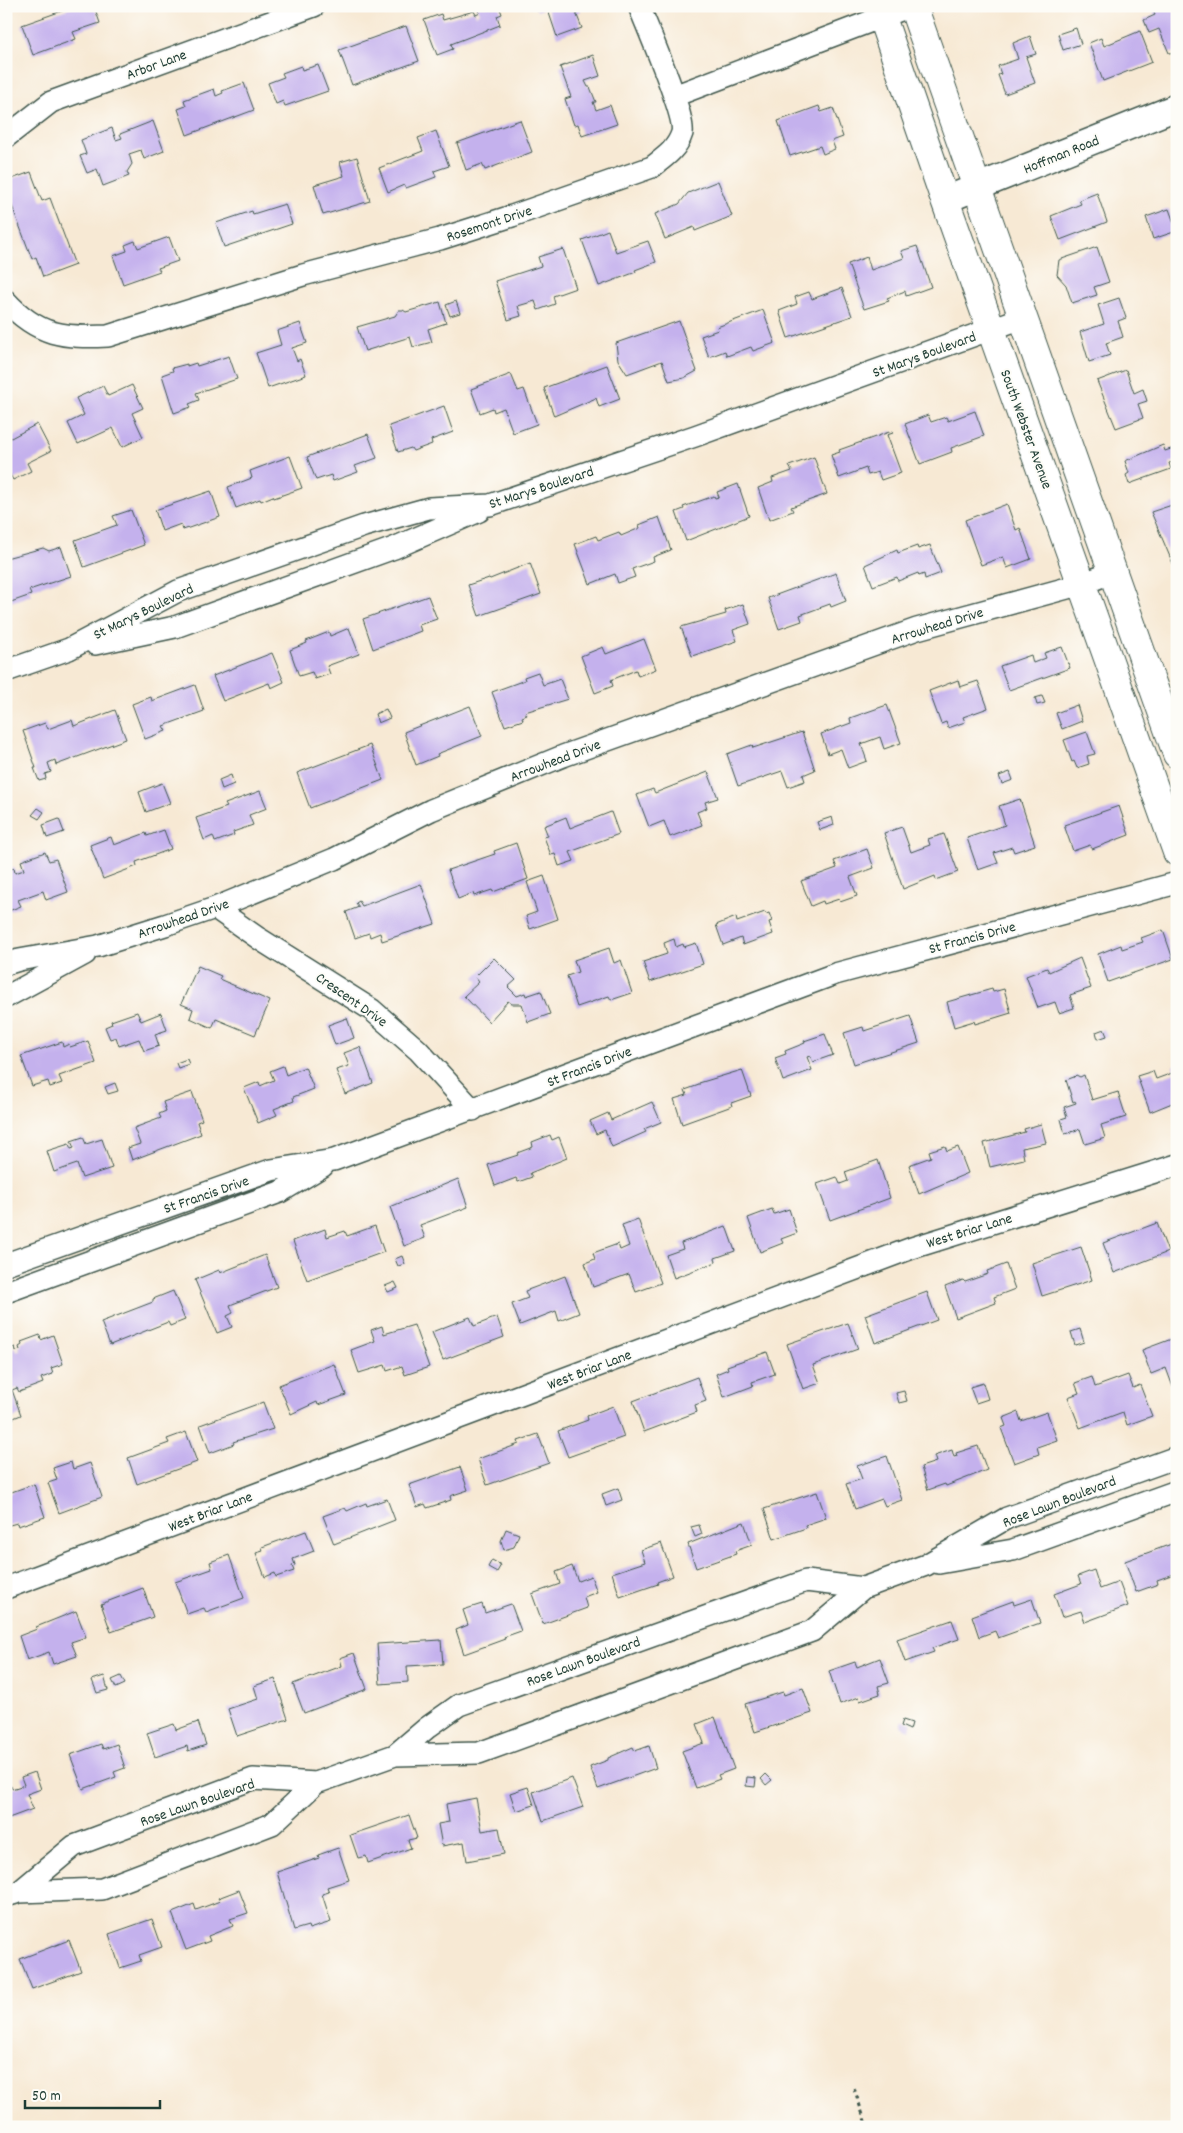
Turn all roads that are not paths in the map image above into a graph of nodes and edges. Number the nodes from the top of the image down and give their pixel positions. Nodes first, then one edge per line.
1 (314, 6) edge
2 (639, 6) edge
3 (912, 6) edge
4 (880, 12) edge
5 (674, 96) junction
6 (1177, 107) edge
7 (6, 137) edge
8 (976, 187) junction
9 (945, 200) junction
10 (6, 301) edge
11 (1022, 318) junction
12 (992, 330) junction
13 (490, 505) junction
14 (1112, 572) junction
15 (1082, 584) junction
16 (69, 649) junction
17 (6, 671) edge
18 (1177, 754) edge
19 (1177, 852) edge
20 (1177, 883) edge
21 (215, 908) junction
22 (98, 946) junction
23 (6, 964) edge
24 (6, 997) edge
25 (473, 1110) junction
26 (334, 1160) junction
27 (1177, 1165) edge
28 (6, 1264) edge
29 (6, 1292) edge
30 (1177, 1457) edge
31 (1177, 1491) edge
32 (926, 1565) junction
33 (6, 1588) edge
34 (863, 1588) junction
35 (395, 1755) junction
36 (316, 1783) junction
37 (12, 1894) edge

1 - 7 street, Arbor Lane
2 - 5 street
3 - 4 street
3 - 8 main road
4 - 5 street
4 - 9 main road, South Webster Avenue
5 - 10 street, Rosemont Drive
6 - 8 street, Hoffman Road
8 - 9 street, Hoffman Road
8 - 11 main road
9 - 12 main road, South Webster Avenue
11 - 12 street, St Marys Boulevard
11 - 14 main road
12 - 13 street, St Marys Boulevard
12 - 15 main road, South Webster Avenue
13 - 16 street
13 - 16 street, St Marys Boulevard
14 - 15 street, Arrowhead Drive
14 - 18 main road
15 - 19 main road, South Webster Avenue
15 - 21 street, Arrowhead Drive
16 - 17 street, St Marys Boulevard
20 - 25 street, St Francis Drive
21 - 22 street, Arrowhead Drive
21 - 25 street, Crescent Drive
22 - 23 street, Arrowhead Drive
22 - 24 street
25 - 26 street, St Francis Drive
26 - 28 street, St Francis Drive
26 - 29 street
27 - 33 street, West Briar Lane
30 - 32 street, Rose Lawn Boulevard
31 - 32 street
32 - 34 street, Rose Lawn Boulevard
34 - 35 street
34 - 35 street, Rose Lawn Boulevard
35 - 36 street, Rose Lawn Boulevard
36 - 37 street
36 - 37 street, Rose Lawn Boulevard

